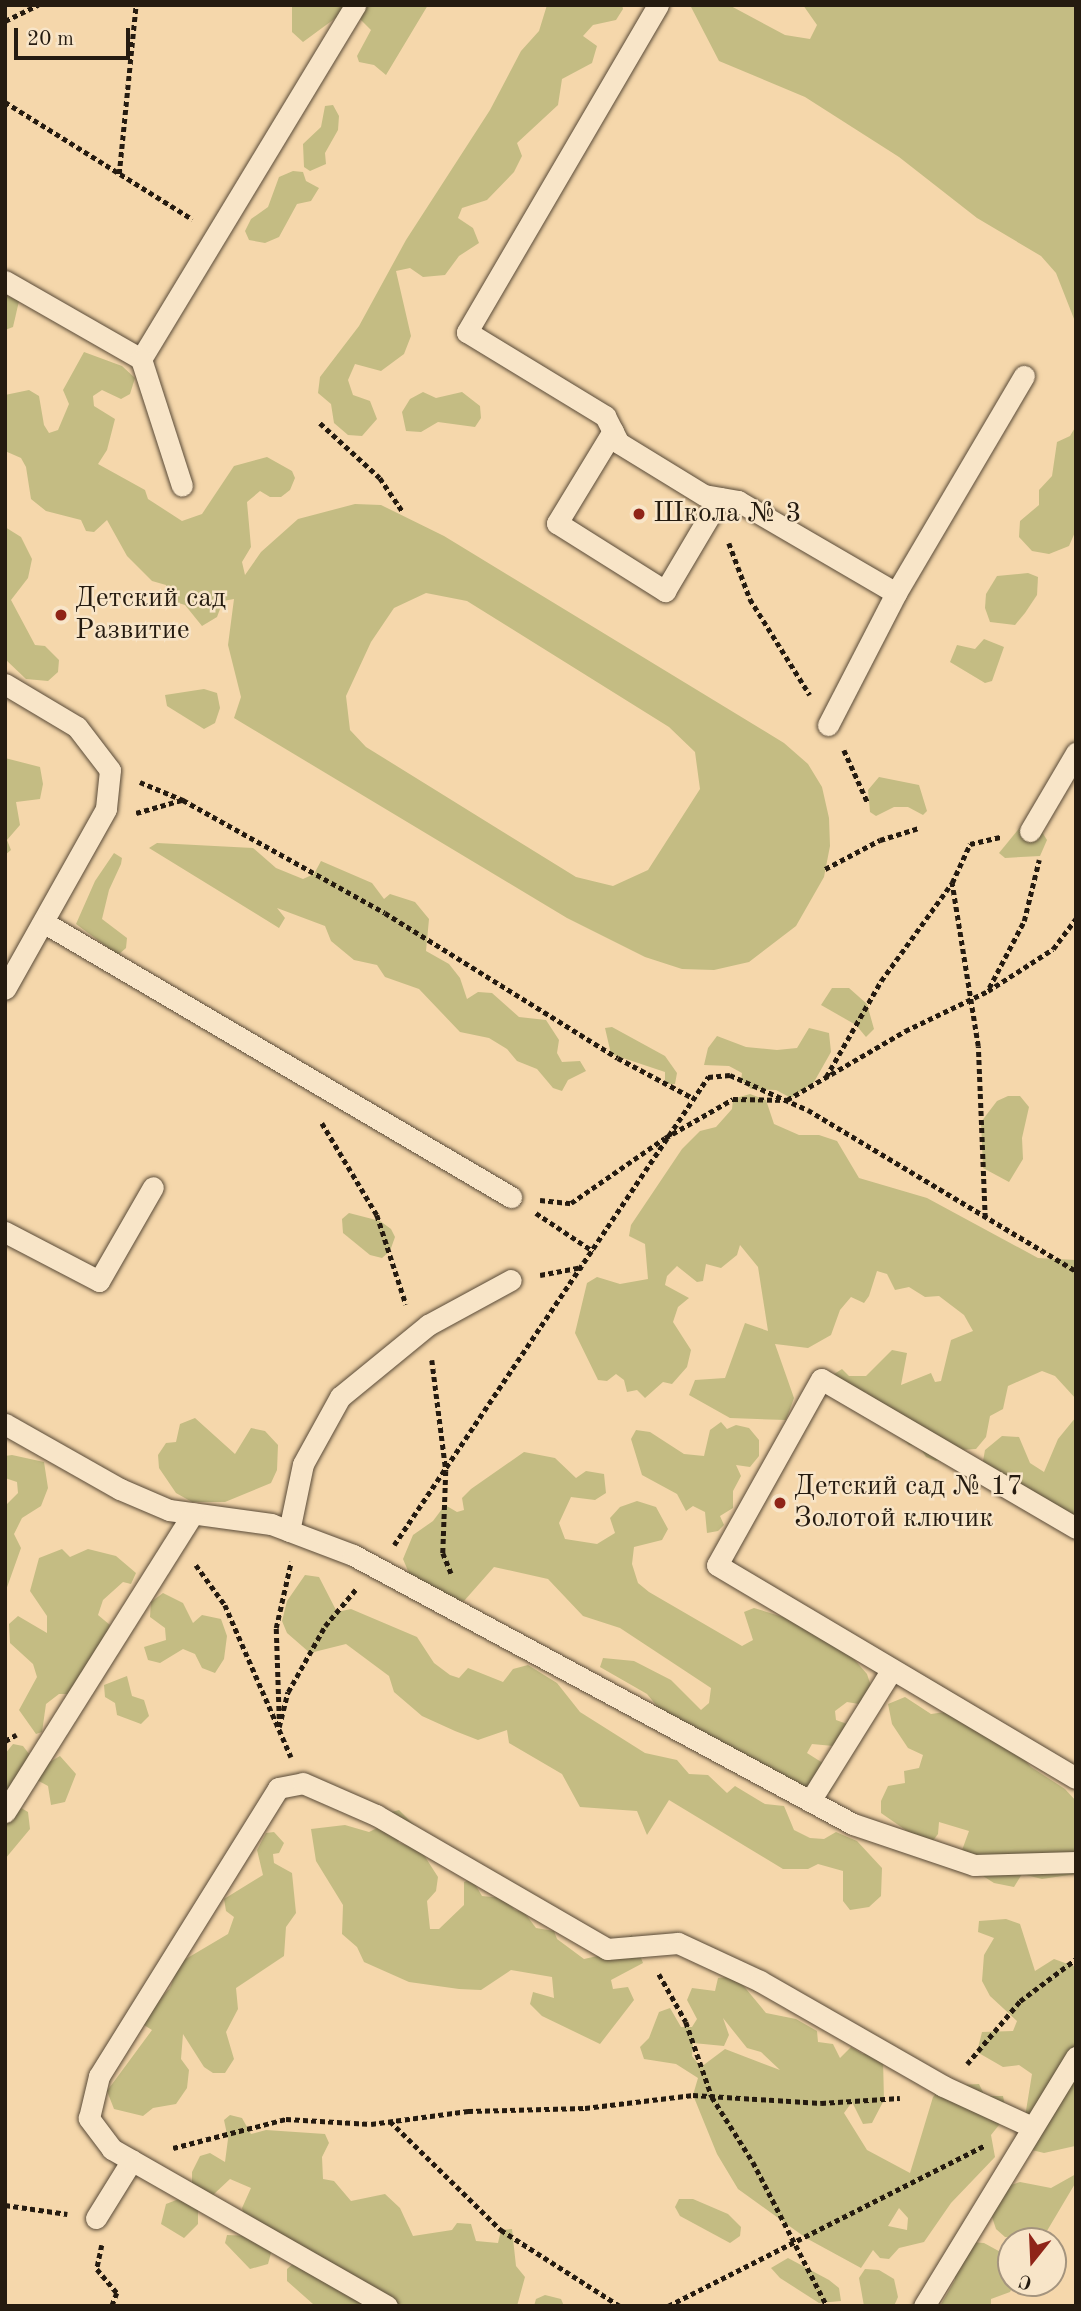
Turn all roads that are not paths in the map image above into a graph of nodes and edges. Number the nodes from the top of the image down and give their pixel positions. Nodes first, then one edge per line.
1 (355, 5) edge
2 (658, 5) edge
3 (5, 281) edge
4 (141, 359) junction
5 (1024, 376) dead end
6 (613, 431) junction
7 (181, 486) dead end
8 (720, 498) junction
9 (896, 593) junction
10 (5, 684) edge
11 (828, 725) road end
12 (1076, 753) edge
13 (1030, 831) road end
14 (43, 922) junction
15 (5, 989) edge
16 (153, 1187) dead end
17 (512, 1197) road end
18 (5, 1232) edge
19 (511, 1280) road end
20 (5, 1424) edge
21 (193, 1513) junction
22 (1076, 1528) edge
23 (289, 1531) junction
24 (891, 1671) junction
25 (1076, 1778) edge
26 (810, 1801) junction
27 (5, 1812) edge
28 (1076, 1862) edge
29 (1076, 2057) edge
30 (1032, 2126) junction
31 (132, 2160) junction
32 (96, 2218) road end
33 (387, 2306) edge
34 (924, 2306) edge

1 - 4 lane
2 - 6 lane
3 - 4 lane
4 - 7 lane
5 - 9 lane
6 - 8 lane
6 - 8 lane
8 - 9 lane
9 - 11 lane
10 - 14 lane
12 - 13 lane
14 - 15 lane
14 - 17 lane
16 - 18 lane
19 - 23 lane
20 - 21 lane
21 - 23 lane
21 - 27 lane
22 - 24 lane
23 - 26 lane
24 - 25 lane
24 - 26 lane
26 - 28 lane
29 - 30 lane
30 - 31 lane
30 - 34 lane
31 - 32 lane
31 - 33 lane

